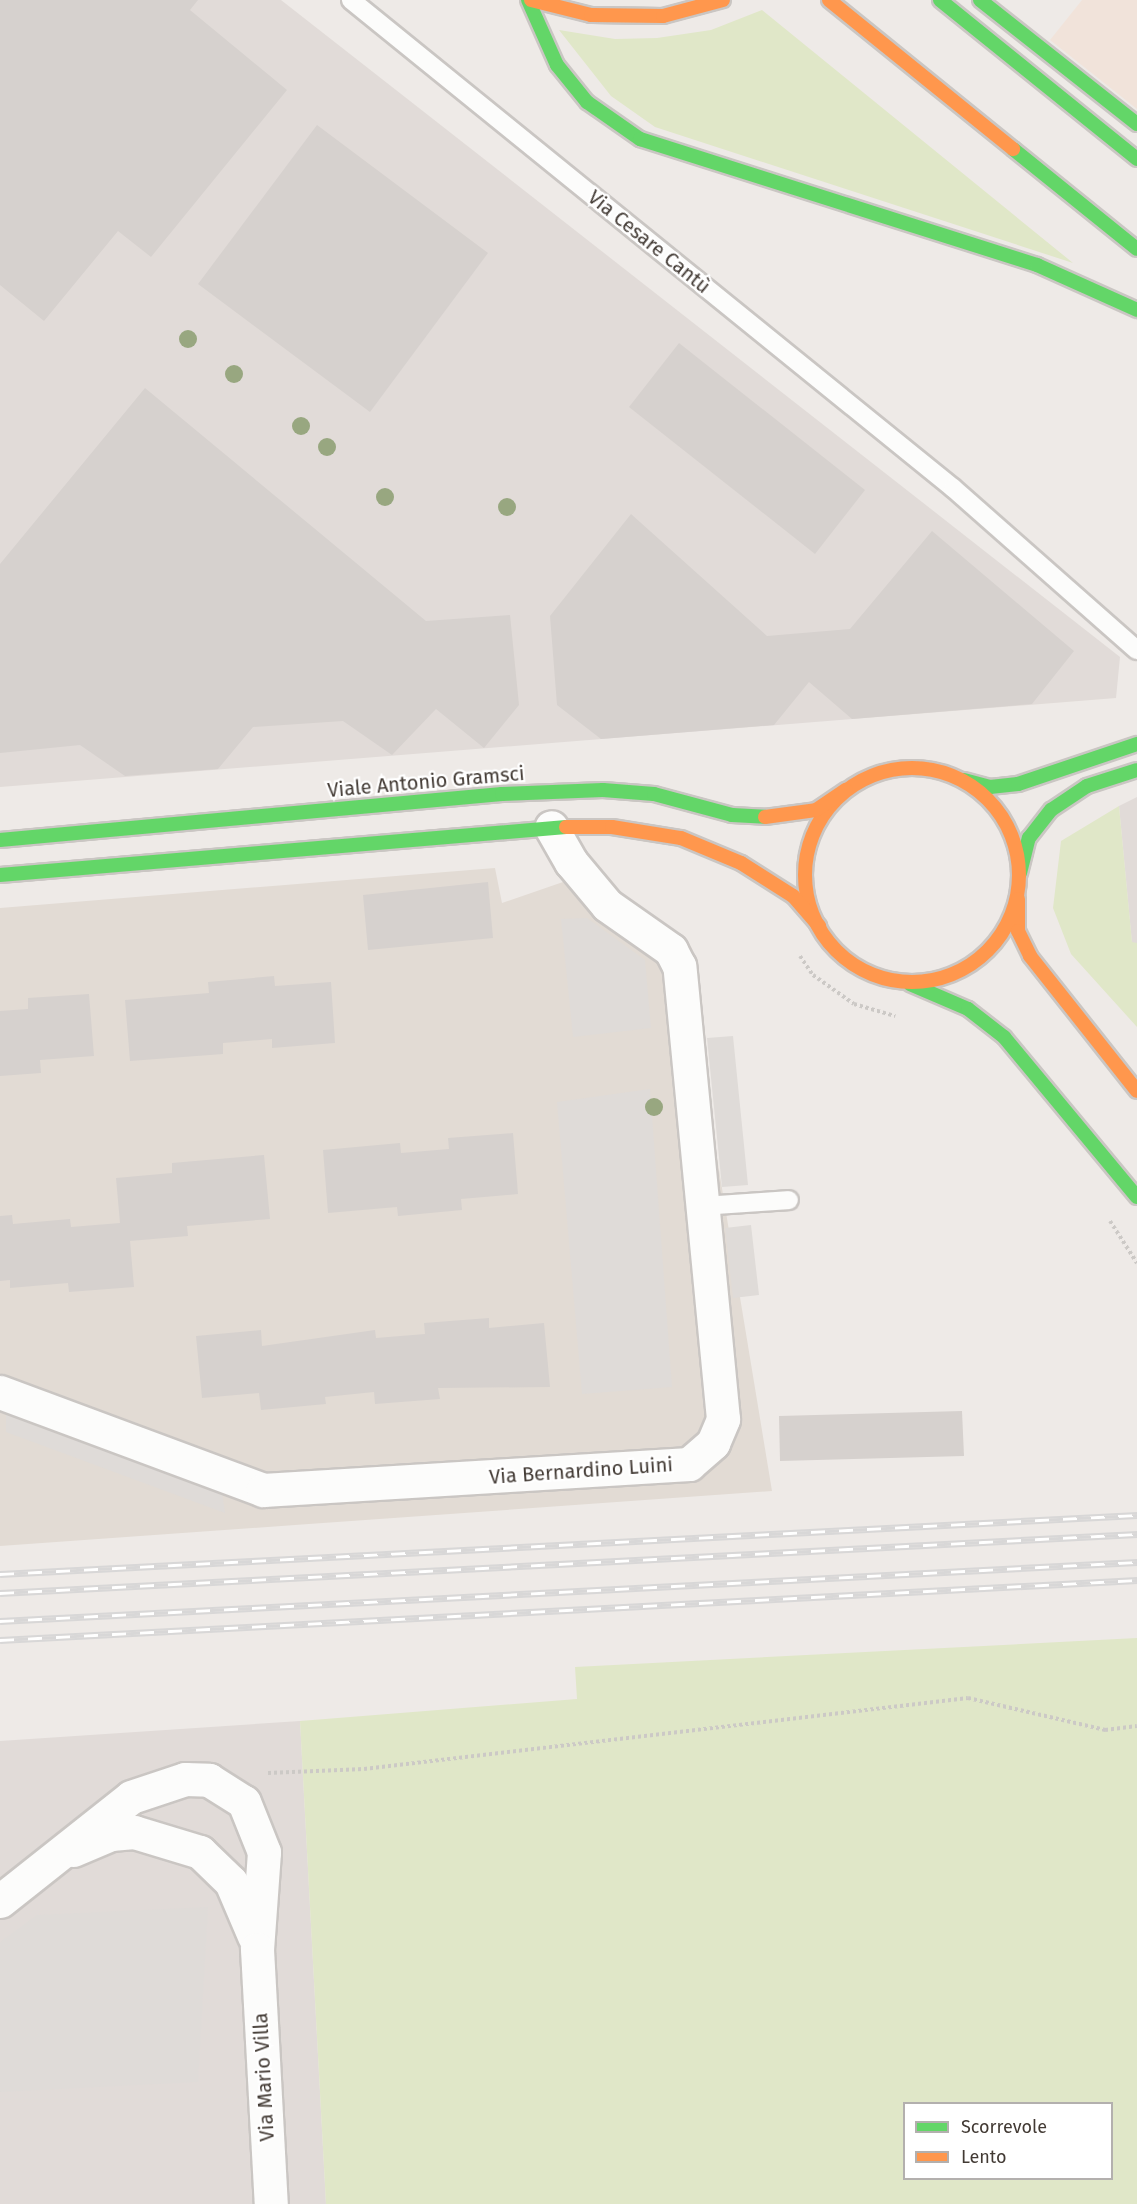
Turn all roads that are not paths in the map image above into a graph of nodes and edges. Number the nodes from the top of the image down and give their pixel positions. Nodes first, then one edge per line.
1 (351, 0) edge
2 (529, 0) edge
3 (723, 0) edge
4 (829, 0) edge
5 (940, 0) edge
6 (980, 0) edge
7 (1137, 124) edge
8 (1137, 159) edge
9 (1137, 249) edge
10 (1137, 310) edge
11 (1137, 650) edge
12 (1137, 744) edge
13 (1137, 770) edge
14 (962, 779) junction
15 (846, 790) junction
16 (551, 827) junction
17 (0, 840) edge
18 (1020, 874) junction
19 (0, 875) edge
20 (1018, 894) junction
21 (819, 926) junction
22 (900, 981) junction
23 (1137, 1091) edge
24 (1137, 1197) edge
25 (789, 1200) dead end
26 (702, 1206) junction
27 (0, 1392) edge
28 (58, 1858) junction
29 (0, 1901) edge
30 (257, 1949) junction
31 (271, 2204) edge

1 - 11 lane, Via Cesare Cantù
2 - 3 main road
2 - 10 main road
4 - 9 main road
5 - 8 main road
6 - 7 main road
12 - 14 main road
13 - 18 main road
14 - 15 main road
14 - 18 main road
15 - 17 main road, Viale Antonio Gramsci
15 - 21 main road
16 - 19 main road
16 - 21 main road
16 - 26 street, Via Bernardino Luini
18 - 20 main road
20 - 22 main road
20 - 23 main road
21 - 22 main road
22 - 24 main road
25 - 26 lane
26 - 27 street, Via Bernardino Luini
28 - 29 street, Via Mario Villa
28 - 30 street, Via Mario Villa
28 - 30 street, Via Mario Villa
30 - 31 street, Via Mario Villa

